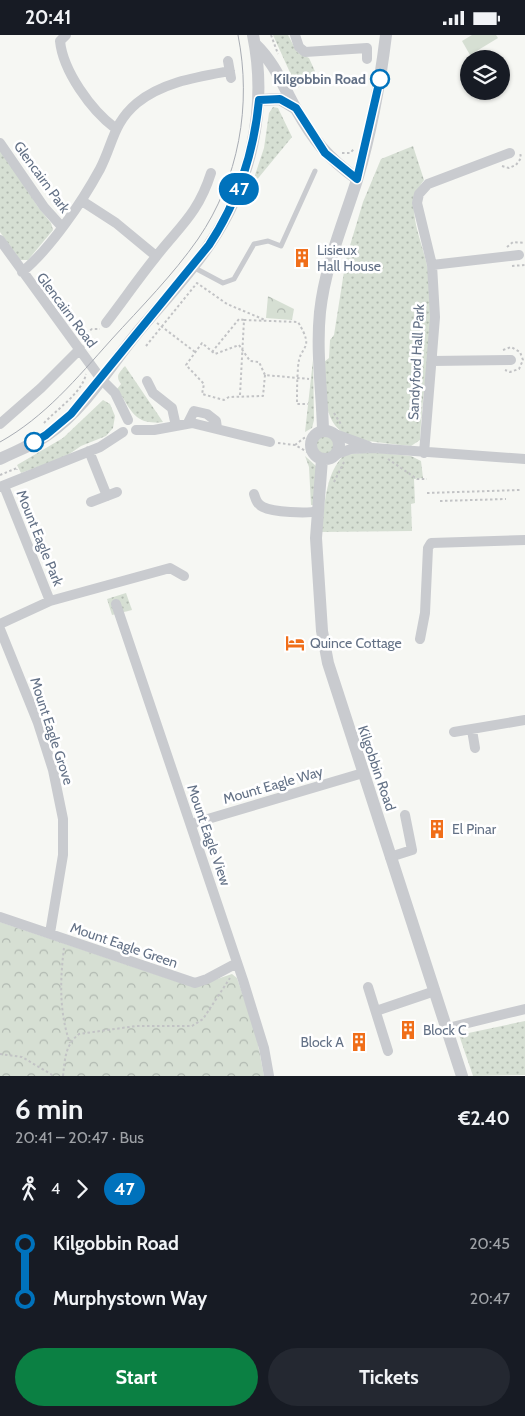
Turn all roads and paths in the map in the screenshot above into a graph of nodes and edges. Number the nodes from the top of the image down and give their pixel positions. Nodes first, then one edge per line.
1 (66, 35) edge
2 (295, 35) edge
3 (386, 35) edge
4 (254, 39) edge
5 (367, 54) dead end
6 (229, 70) dead end
7 (259, 80) junction
8 (286, 89) junction
9 (259, 100) junction
10 (296, 108) junction
11 (115, 128) junction
12 (0, 143) edge
13 (336, 149) dead end
14 (354, 149) dead end
15 (515, 152) joint
16 (501, 165) dead end
17 (315, 171) dead end
18 (211, 173) dead end
19 (357, 179) junction
20 (82, 201) junction
21 (62, 227) junction
22 (0, 240) edge
23 (525, 243) edge
24 (502, 250) dead end
25 (519, 255) dead end
26 (156, 256) junction
27 (432, 265) junction
28 (525, 265) edge
29 (510, 266) dead end
30 (192, 267) junction
31 (22, 272) junction
32 (244, 320) junction
33 (267, 321) junction
34 (106, 323) joint
35 (157, 323) dead end
36 (162, 326) junction
37 (77, 345) junction
38 (146, 346) dead end
39 (243, 348) junction
40 (501, 350) dead end
41 (195, 352) junction
42 (212, 352) junction
43 (511, 360) dead end
44 (432, 361) junction
45 (94, 366) junction
46 (502, 369) dead end
47 (266, 375) junction
48 (298, 378) junction
49 (102, 379) junction
50 (310, 379) dead end
51 (147, 381) dead end
52 (240, 396) junction
53 (308, 404) dead end
54 (128, 421) junction
55 (0, 424) edge
56 (176, 425) junction
57 (40, 428) dead end
58 (136, 430) junction
59 (123, 432) junction
60 (324, 433) junction
61 (275, 442) joint
62 (295, 445) junction
63 (374, 448) junction
64 (89, 451) junction
65 (424, 453) junction
66 (341, 457) junction
67 (392, 457) dead end
68 (320, 458) junction
69 (0, 459) edge
70 (525, 459) edge
71 (19, 474) dead end
72 (0, 475) edge
73 (427, 479) dead end
74 (334, 482) dead end
75 (2, 486) edge
76 (520, 490) dead end
77 (482, 491) junction
78 (118, 492) dead end
79 (427, 493) dead end
80 (448, 493) junction
81 (254, 494) dead end
82 (106, 496) junction
83 (483, 499) junction
84 (506, 499) dead end
85 (448, 500) junction
86 (440, 501) dead end
87 (91, 502) dead end
88 (318, 511) junction
89 (525, 540) edge
90 (184, 576) dead end
91 (50, 601) junction
92 (116, 604) dead end
93 (0, 624) edge
94 (0, 629) edge
95 (420, 639) dead end
96 (525, 720) edge
97 (472, 730) junction
98 (454, 732) dead end
99 (475, 748) dead end
100 (363, 773) junction
101 (404, 815) dead end
102 (191, 824) junction
103 (390, 857) junction
104 (0, 917) edge
105 (50, 933) junction
106 (65, 939) junction
107 (235, 968) junction
108 (368, 987) dead end
109 (435, 991) junction
110 (525, 1009) edge
111 (376, 1011) junction
112 (448, 1028) junction
113 (70, 1043) junction
114 (388, 1051) dead end
115 (0, 1054) edge
116 (54, 1076) edge
117 (63, 1076) edge
118 (269, 1076) edge
119 (462, 1076) edge

1 - 11 street
2 - 5 street
3 - 19 street
4 - 7 street
4 - 8 street
6 - 11 street
7 - 8 street
7 - 9 street
8 - 10 street
9 - 10 street
9 - 30 street
10 - 19 street
11 - 20 street
12 - 21 street, Glencairn Park
13 - 14 path
15 - 16 path
15 - 27 street, Sandyford Hall Park
17 - 30 lane
18 - 26 street
19 - 60 street
20 - 21 street
20 - 26 street
21 - 31 street
22 - 31 street, Glencairn Road
23 - 24 path
25 - 27 street
26 - 34 street
27 - 44 street, Sandyford Hall Park
28 - 29 path
30 - 49 street
31 - 37 street, Glencairn Road
32 - 33 path
32 - 39 path
32 - 42 path
33 - 36 path
33 - 48 path
34 - 37 path
35 - 36 path
36 - 38 path
36 - 41 path
37 - 45 street, Glencairn Road
37 - 55 street
39 - 42 path
39 - 47 path
39 - 52 path
40 - 46 path
41 - 42 path
41 - 52 path
43 - 44 street
44 - 65 street, Sandyford Hall Park
45 - 49 street, Glencairn Road
45 - 57 path
47 - 48 path
47 - 52 path
48 - 50 path
48 - 53 path
49 - 54 street, Glencairn Road
49 - 69 street
51 - 56 street
54 - 58 street
54 - 59 street
56 - 58 street
56 - 61 street
58 - 59 street
59 - 64 street
60 - 62 path
60 - 63 street
60 - 66 street
60 - 68 street, Kilgobbin Road
61 - 62 path
62 - 68 path
63 - 65 street
63 - 66 street
64 - 75 street
64 - 82 street
65 - 70 street
66 - 68 street
66 - 74 path
67 - 73 path
68 - 88 street, Kilgobbin Road
71 - 72 path
75 - 91 street, Mount Eagle Park
76 - 77 path
77 - 80 path
77 - 83 path
78 - 82 street
79 - 80 path
80 - 85 path
81 - 88 street
82 - 87 street
83 - 84 path
83 - 85 path
85 - 86 path
88 - 100 street, Kilgobbin Road
89 - 95 street
90 - 91 street
91 - 93 street
92 - 102 street, Mount Eagle View
94 - 105 street, Mount Eagle Grove
96 - 97 street
97 - 98 street
97 - 99 street
100 - 102 street, Mount Eagle Way
100 - 103 street, Kilgobbin Road
101 - 103 street
102 - 107 street, Mount Eagle View
103 - 109 street, Kilgobbin Road
104 - 105 street, Mount Eagle Green
105 - 106 street, Mount Eagle Green
106 - 107 street, Mount Eagle Green
106 - 113 path
107 - 113 path
107 - 118 street, Mount Eagle View
108 - 111 street
109 - 111 street
109 - 112 street, Kilgobbin Road
110 - 112 street
111 - 114 street
112 - 119 street, Kilgobbin Road
113 - 117 path
115 - 116 path

